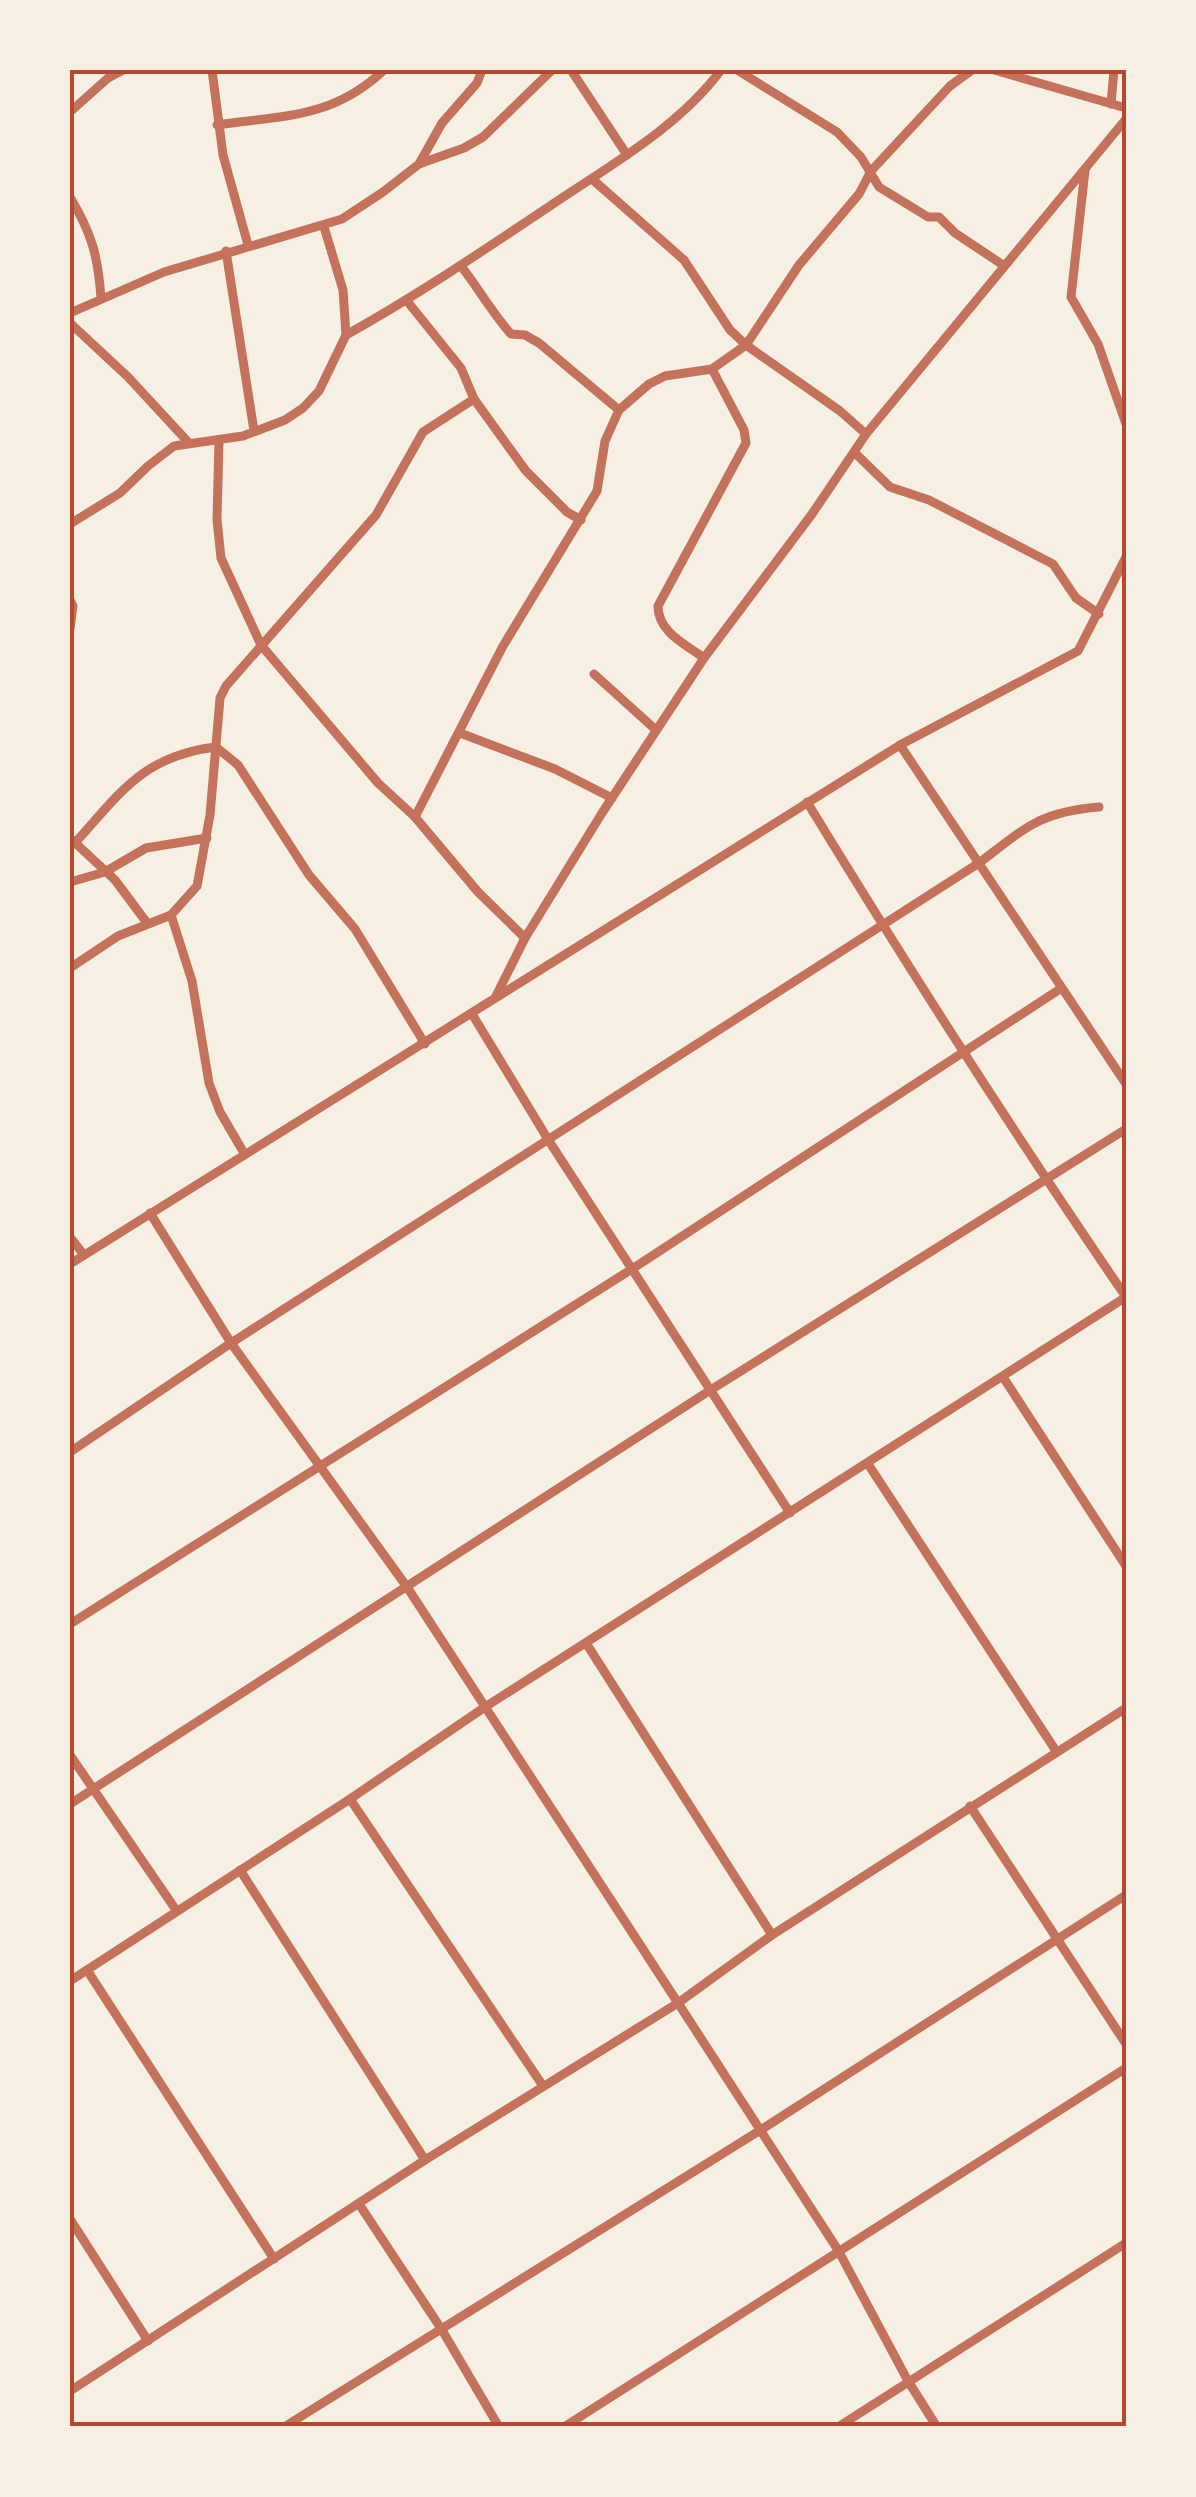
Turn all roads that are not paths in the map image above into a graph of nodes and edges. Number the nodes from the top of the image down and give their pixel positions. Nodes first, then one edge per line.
1 (124, 70) edge
2 (212, 70) edge
3 (384, 70) edge
4 (482, 70) edge
5 (552, 70) edge
6 (570, 70) edge
7 (721, 70) edge
8 (737, 70) edge
9 (972, 70) edge
10 (994, 70) edge
11 (1114, 70) edge
12 (1112, 104) junction
13 (1126, 108) edge
14 (70, 112) edge
15 (1126, 119) edge
16 (217, 125) junction
17 (628, 154) junction
18 (419, 164) junction
19 (872, 170) junction
20 (1085, 170) junction
21 (592, 179) junction
22 (70, 198) edge
23 (324, 226) junction
24 (248, 245) junction
25 (226, 251) junction
26 (1003, 265) junction
27 (461, 266) junction
28 (101, 298) junction
29 (407, 301) junction
30 (70, 313) edge
31 (70, 323) edge
32 (346, 335) junction
33 (746, 346) junction
34 (712, 369) junction
35 (474, 399) junction
36 (619, 410) junction
37 (1126, 424) edge
38 (254, 432) junction
39 (866, 434) junction
40 (219, 440) junction
41 (189, 443) junction
42 (856, 453) junction
43 (581, 520) junction
44 (70, 524) edge
45 (1126, 558) edge
46 (70, 600) edge
47 (1098, 614) junction
48 (70, 629) edge
49 (260, 645) junction
50 (704, 658) junction
51 (594, 674) dead end
52 (656, 730) junction
53 (460, 733) junction
54 (900, 745) junction
55 (216, 747) junction
56 (612, 798) junction
57 (807, 802) junction
58 (1099, 806) dead end
59 (415, 817) junction
60 (206, 838) junction
61 (72, 841) edge
62 (979, 863) junction
63 (105, 872) junction
64 (70, 882) edge
65 (172, 915) junction
66 (146, 923) junction
67 (882, 926) junction
68 (525, 938) junction
69 (70, 968) edge
70 (1060, 989) junction
71 (496, 996) junction
72 (472, 1014) junction
73 (426, 1044) junction
74 (966, 1052) junction
75 (1126, 1084) edge
76 (1126, 1129) edge
77 (549, 1141) junction
78 (244, 1154) junction
79 (1046, 1180) junction
80 (150, 1213) junction
81 (70, 1238) edge
82 (84, 1255) junction
83 (70, 1264) edge
84 (632, 1269) junction
85 (1126, 1297) edge
86 (230, 1343) junction
87 (1003, 1377) junction
88 (709, 1390) junction
89 (70, 1452) edge
90 (868, 1464) junction
91 (319, 1467) junction
92 (790, 1513) junction
93 (1126, 1566) edge
94 (406, 1587) junction
95 (70, 1624) edge
96 (586, 1643) junction
97 (485, 1706) junction
98 (1126, 1708) edge
99 (1056, 1752) junction
100 (70, 1755) edge
101 (94, 1788) junction
102 (350, 1799) junction
103 (70, 1804) edge
104 (970, 1806) junction
105 (240, 1870) junction
106 (1126, 1895) edge
107 (176, 1910) junction
108 (772, 1935) junction
109 (1058, 1940) junction
110 (87, 1970) junction
111 (70, 1981) edge
112 (678, 2003) junction
113 (1126, 2044) edge
114 (1126, 2068) edge
115 (543, 2086) junction
116 (759, 2131) junction
117 (424, 2160) junction
118 (359, 2204) junction
119 (70, 2219) edge
120 (1126, 2243) edge
121 (838, 2250) junction
122 (274, 2258) junction
123 (442, 2330) junction
124 (148, 2341) junction
125 (908, 2382) junction
126 (70, 2391) edge
127 (284, 2427) edge
128 (499, 2427) edge
129 (564, 2427) edge
130 (838, 2427) edge
131 (937, 2427) edge

1 - 14 street
2 - 16 street
3 - 16 street
4 - 18 street
5 - 18 street
6 - 17 street
7 - 17 street
8 - 19 street
9 - 19 street
10 - 12 street
11 - 12 street
12 - 13 street
15 - 20 street
16 - 24 street
17 - 21 street
18 - 23 street
19 - 26 street
19 - 33 street
20 - 26 street
20 - 37 street
21 - 27 street
21 - 33 street
22 - 28 street
23 - 24 street
23 - 32 street
24 - 25 street
25 - 28 street
25 - 38 street
26 - 39 street
27 - 29 street
27 - 36 street
28 - 30 street
29 - 32 street
29 - 35 street
31 - 41 street
32 - 38 street
33 - 34 street
33 - 39 street
34 - 36 street
34 - 50 street
35 - 43 street
35 - 49 street
36 - 43 street
38 - 40 street
39 - 42 street
40 - 41 street
40 - 49 street
41 - 44 street
42 - 47 street
42 - 50 street
43 - 53 street
45 - 47 street
46 - 48 street
47 - 54 street
49 - 55 street
49 - 59 street
50 - 52 street
51 - 52 street
52 - 56 street
53 - 56 street
53 - 59 street
54 - 57 street
54 - 62 street
55 - 60 street
55 - 61 street
55 - 73 street
56 - 68 street
57 - 67 street
57 - 71 street
58 - 62 street
59 - 68 street
60 - 63 street
60 - 65 street
61 - 63 street
62 - 67 street
62 - 70 street
63 - 64 street
63 - 66 street
65 - 66 street
65 - 78 street
66 - 69 street
67 - 74 street
67 - 77 street
68 - 71 street
70 - 74 street
70 - 75 street
71 - 72 street
72 - 73 street
72 - 77 street
73 - 78 street
74 - 79 street
74 - 84 street
76 - 79 street
77 - 84 street
77 - 86 street
78 - 80 street
79 - 85 street
79 - 88 street
80 - 82 street
80 - 86 street
81 - 82 street
82 - 83 street
84 - 88 street
84 - 91 street
85 - 87 street
86 - 89 street
86 - 91 street
87 - 90 street
87 - 93 street
88 - 92 street
88 - 94 street
90 - 92 street
90 - 99 street
91 - 94 street
91 - 95 street
92 - 96 street
94 - 97 street
94 - 101 street
96 - 97 street
96 - 108 street
97 - 102 street
97 - 112 street
98 - 99 street
99 - 104 street
100 - 101 street
101 - 103 street
101 - 107 street
102 - 105 street
102 - 115 street
104 - 108 street
104 - 109 street
105 - 107 street
105 - 117 street
106 - 109 street
107 - 110 street
108 - 112 street
109 - 113 street
109 - 116 street
110 - 111 street
110 - 122 street
112 - 115 street
112 - 116 street
114 - 121 street
115 - 117 street
116 - 121 street
116 - 123 street
117 - 118 street
118 - 122 street
118 - 123 street
119 - 124 street
120 - 125 street
121 - 125 street
121 - 129 street
122 - 124 street
123 - 127 street
123 - 128 street
124 - 126 street
125 - 130 street
125 - 131 street

